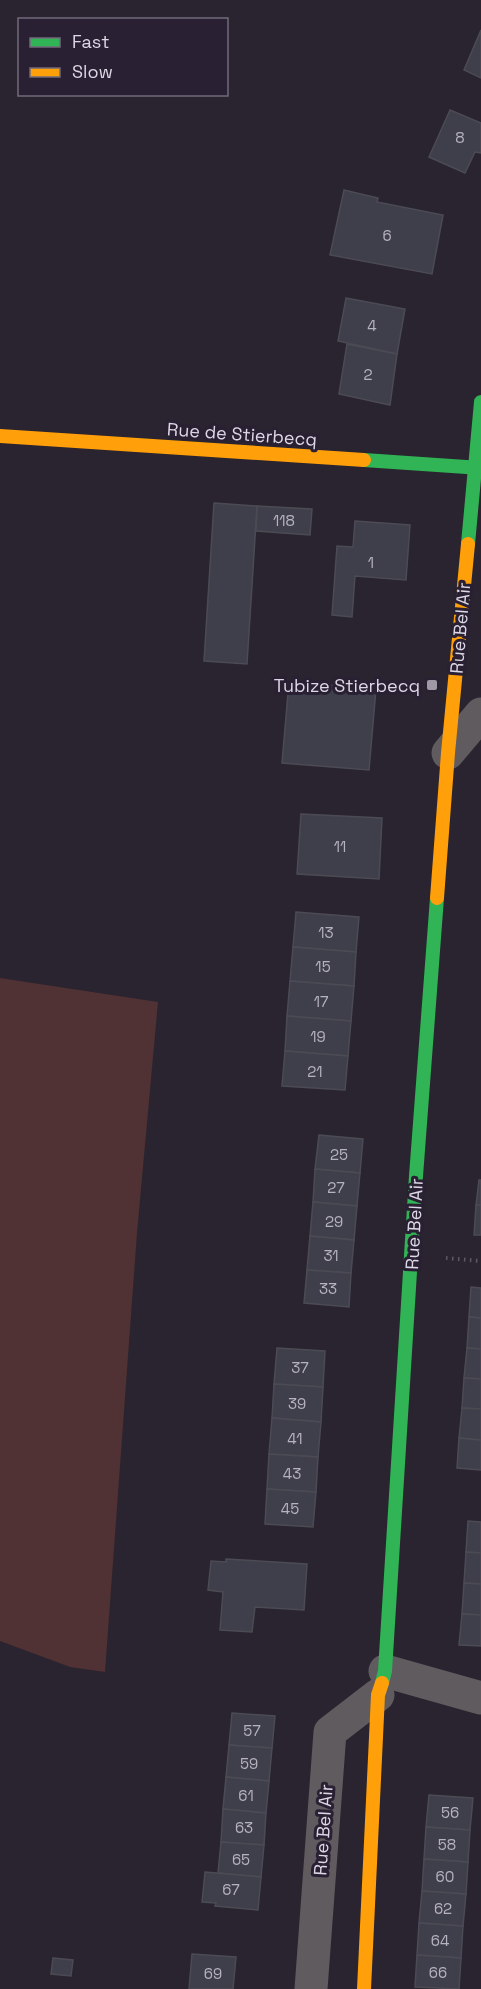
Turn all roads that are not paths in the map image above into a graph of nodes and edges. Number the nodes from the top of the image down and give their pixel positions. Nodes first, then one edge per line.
1 (481, 402) edge
2 (0, 436) edge
3 (478, 468) edge
4 (481, 714) edge
5 (448, 753) junction
6 (381, 1683) junction
7 (481, 1698) edge
8 (310, 1989) edge
9 (364, 1989) edge

1 - 3 street, Rue Bel Air
2 - 3 street, Rue de Stierbecq
3 - 5 street, Rue Bel Air
4 - 5 street
5 - 6 street, Rue Bel Air
6 - 7 street
6 - 8 street, Rue Bel Air
6 - 9 street, Rue Bel Air

